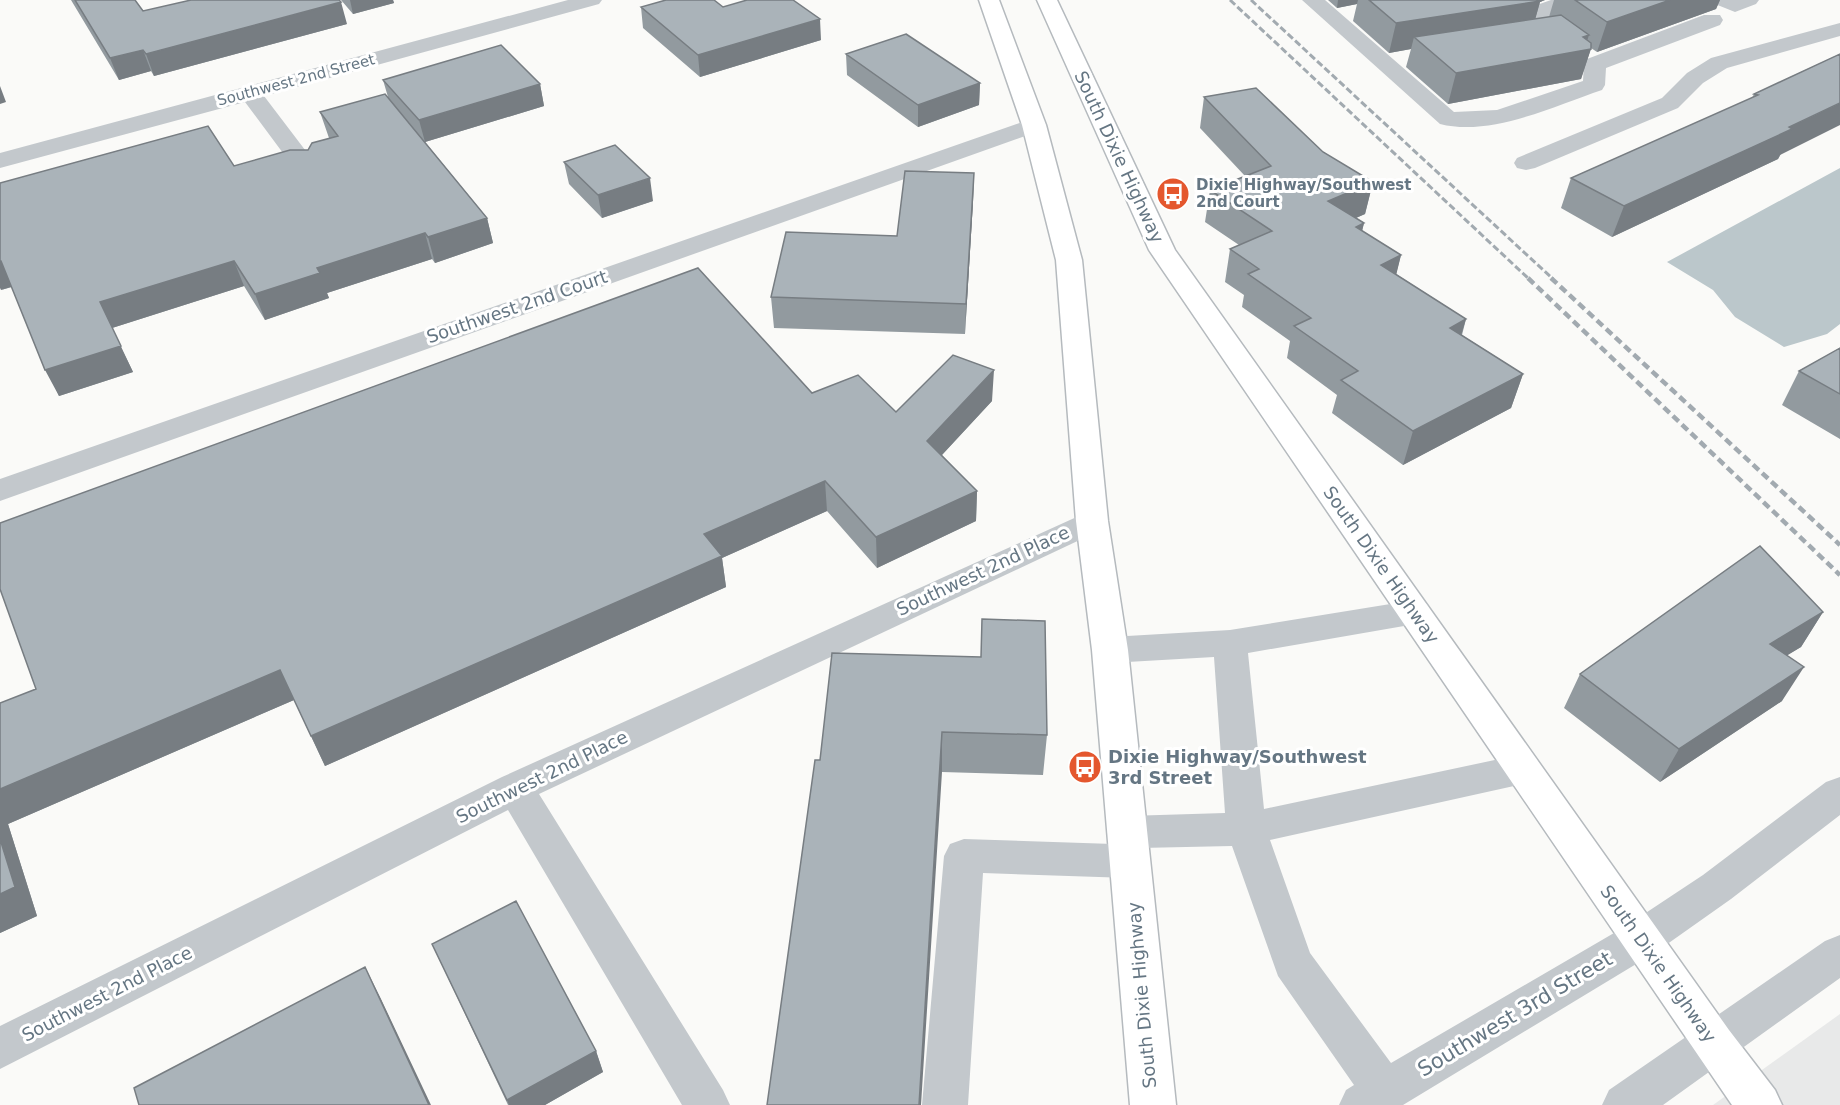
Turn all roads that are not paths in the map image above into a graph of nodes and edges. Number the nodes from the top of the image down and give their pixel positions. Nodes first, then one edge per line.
1 (592, 0) edge
2 (989, 0) edge
3 (1047, 0) edge
4 (1312, 0) edge
5 (1570, 0) edge
6 (1722, 0) edge
7 (1749, 0) edge
8 (1354, 13) dead end
9 (1331, 17) junction
10 (1712, 20) dead end
11 (1547, 29) edge
12 (1840, 29) edge
13 (1407, 59) dead end
14 (1384, 62) junction
15 (250, 93) junction
16 (1034, 125) junction
17 (0, 161) edge
18 (1526, 162) dead end
19 (306, 167) edge
20 (0, 490) edge
21 (1092, 521) junction
22 (1415, 613) junction
23 (1230, 643) junction
24 (1110, 650) junction
25 (1523, 770) junction
26 (515, 788) junction
27 (1840, 793) edge
28 (1246, 829) junction
29 (1128, 846) junction
30 (1641, 939) junction
31 (1840, 954) edge
32 (1714, 1045) junction
33 (0, 1048) edge
34 (1374, 1098) edge
35 (707, 1105) edge
36 (945, 1105) edge
37 (1153, 1105) edge
38 (1625, 1105) edge
39 (1760, 1105) edge

1 - 15 street, Southwest 2nd Street
2 - 16 main road, South Dixie Highway
3 - 22 main road, South Dixie Highway
4 - 9 street
5 - 11 street
6 - 7 street
8 - 9 street
9 - 14 street
10 - 14 street
12 - 18 street
13 - 14 street
15 - 17 street, Southwest 2nd Street
15 - 19 street
16 - 20 street, Southwest 2nd Court
16 - 21 main road, South Dixie Highway
21 - 24 main road, South Dixie Highway
21 - 26 street, Southwest 2nd Place
22 - 23 street
22 - 25 main road, South Dixie Highway
23 - 24 street
23 - 28 street
24 - 29 main road, South Dixie Highway
25 - 28 street
25 - 30 main road, South Dixie Highway
26 - 33 street, Southwest 2nd Place
26 - 35 street
27 - 30 street, Southwest 3rd Street
28 - 29 street
28 - 34 street
29 - 36 street
29 - 37 main road, South Dixie Highway
30 - 32 main road, South Dixie Highway
30 - 34 street, Southwest 3rd Street
31 - 32 street
32 - 38 street
32 - 39 main road, South Dixie Highway

